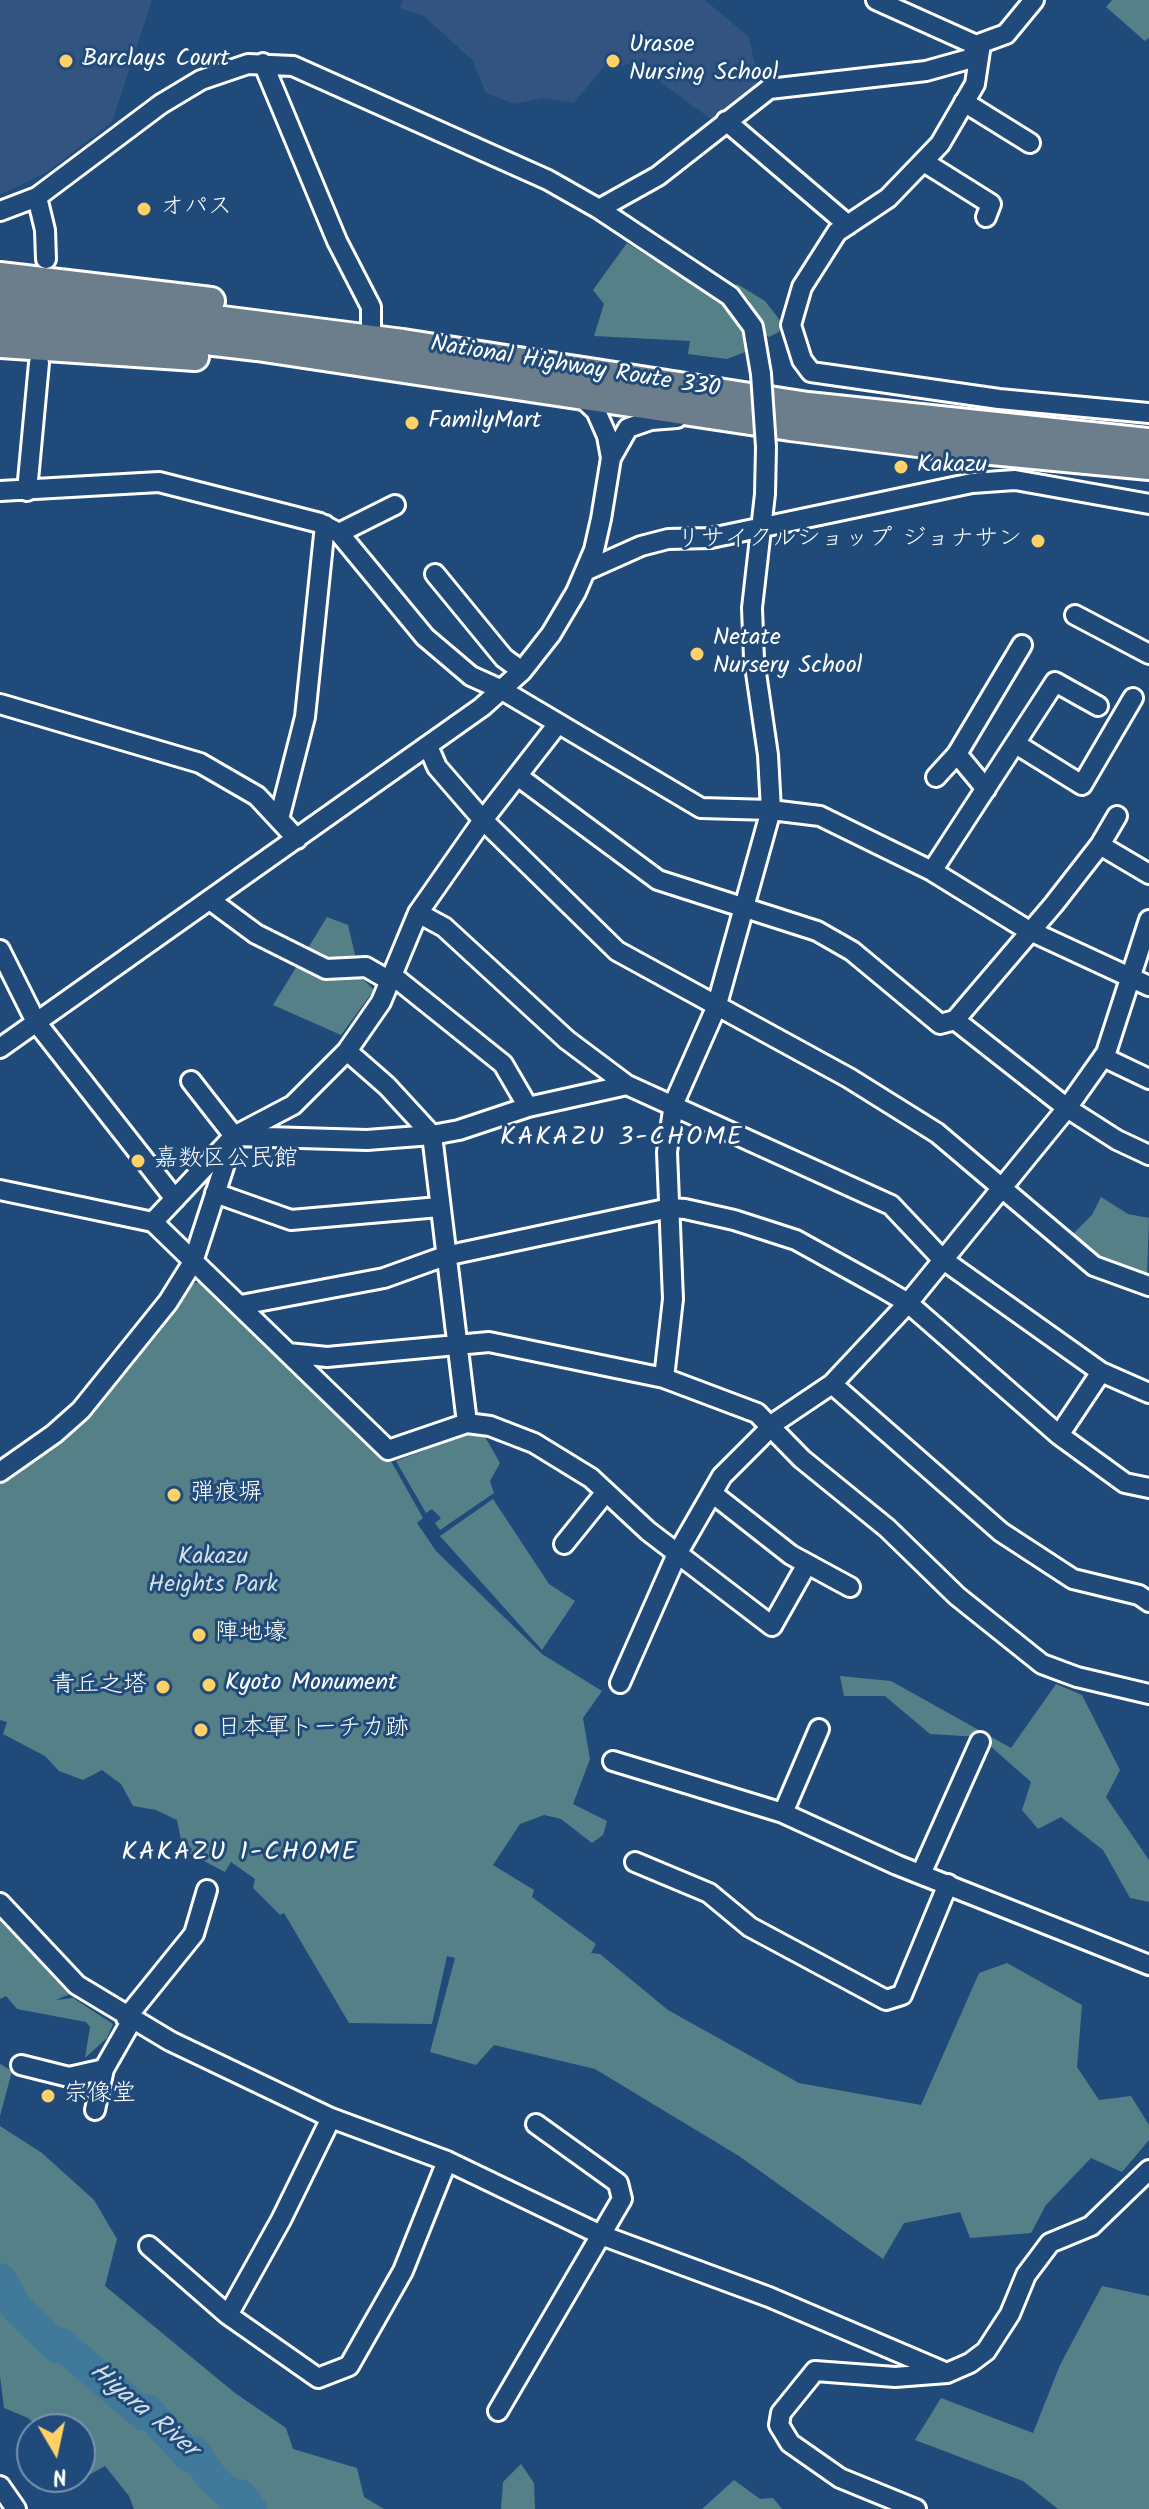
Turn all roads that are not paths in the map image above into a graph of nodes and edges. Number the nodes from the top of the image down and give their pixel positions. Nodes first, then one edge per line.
1 (876, 0) edge
2 (1027, 3) edge
3 (981, 44) junction
4 (263, 63) junction
5 (964, 102) junction
6 (726, 121) junction
7 (1030, 143) dead end
8 (924, 162) junction
9 (37, 197) junction
10 (599, 209) junction
11 (0, 211) edge
12 (986, 217) dead end
13 (848, 225) junction
14 (46, 259) dead end
15 (0, 276) edge
16 (0, 298) edge
17 (0, 323) edge
18 (371, 334) junction
19 (0, 344) edge
20 (401, 355) junction
21 (39, 363) dead end
22 (579, 395) junction
23 (1149, 413) edge
24 (735, 419) junction
25 (1149, 442) edge
26 (611, 458) junction
27 (1149, 466) edge
28 (0, 491) edge
29 (27, 491) junction
30 (1149, 504) edge
31 (395, 505) dead end
32 (761, 528) junction
33 (332, 529) junction
34 (585, 571) junction
35 (435, 574) dead end
36 (1075, 615) dead end
37 (1022, 645) dead end
38 (1149, 654) edge
39 (522, 671) junction
40 (502, 690) junction
41 (1133, 698) dead end
42 (0, 704) edge
43 (1098, 706) dead end
44 (557, 725) junction
45 (1016, 744) junction
46 (428, 746) junction
47 (957, 754) junction
48 (519, 777) junction
49 (936, 777) dead end
50 (986, 789) junction
51 (771, 810) junction
52 (1117, 816) dead end
53 (279, 819) junction
54 (483, 820) junction
55 (297, 839) junction
56 (1100, 845) junction
57 (932, 871) junction
58 (1149, 874) edge
59 (210, 900) junction
60 (747, 908) junction
61 (418, 913) junction
62 (1149, 920) edge
63 (1031, 932) junction
64 (0, 950) edge
65 (391, 978) junction
66 (1141, 982) edge
67 (716, 1008) junction
68 (955, 1020) junction
69 (36, 1022) junction
70 (0, 1048) edge
71 (347, 1051) junction
72 (1103, 1057) junction
73 (1149, 1079) edge
74 (191, 1081) dead end
75 (627, 1085) junction
76 (674, 1103) junction
77 (528, 1107) junction
78 (1067, 1108) junction
79 (432, 1135) junction
80 (234, 1136) junction
81 (1149, 1155) edge
82 (1000, 1188) junction
83 (0, 1190) edge
84 (215, 1193) junction
85 (175, 1199) junction
86 (439, 1207) junction
87 (670, 1208) junction
88 (153, 1222) junction
89 (445, 1256) junction
90 (942, 1259) junction
91 (193, 1262) junction
92 (1149, 1286) edge
93 (908, 1303) junction
94 (241, 1305) junction
95 (457, 1346) junction
96 (288, 1353) junction
97 (1101, 1372) junction
98 (664, 1378) junction
99 (832, 1384) junction
100 (1149, 1393) edge
101 (467, 1423) junction
102 (771, 1428) junction
103 (1059, 1435) junction
104 (0, 1472) edge
105 (1149, 1488) edge
106 (606, 1492) junction
107 (712, 1493) junction
108 (564, 1544) dead end
109 (677, 1554) junction
110 (807, 1564) junction
111 (850, 1587) dead end
112 (1149, 1602) edge
113 (620, 1683) dead end
114 (1149, 1694) edge
115 (819, 1729) dead end
116 (980, 1742) dead end
117 (613, 1761) dead end
118 (783, 1813) junction
119 (635, 1862) dead end
120 (921, 1874) junction
121 (948, 1884) junction
122 (207, 1890) dead end
123 (0, 1903) edge
124 (1149, 1965) edge
125 (129, 2019) junction
126 (21, 2065) dead end
127 (104, 2069) junction
128 (95, 2110) dead end
129 (331, 2118) junction
130 (536, 2124) dead end
131 (447, 2161) junction
132 (1149, 2170) edge
133 (601, 2235) junction
134 (149, 2246) dead end
135 (228, 2315) junction
136 (947, 2373) junction
137 (498, 2411) dead end
138 (0, 2486) edge
139 (16, 2509) edge
140 (916, 2509) edge

1 - 3 street
2 - 3 street
3 - 5 street
3 - 6 street
4 - 9 street
4 - 10 street
4 - 18 street
5 - 7 street
5 - 8 street
6 - 10 street
6 - 13 street
8 - 12 street
8 - 13 street
9 - 11 street
9 - 14 street
10 - 32 street, bridge
13 - 23 street
15 - 18 highway
16 - 20 highway, National Highway Route 330
17 - 20 highway, National Highway Route 330
18 - 20 highway
19 - 20 highway
20 - 22 highway, National Highway Route 330
20 - 25 highway, National Highway Route 330
21 - 29 street
22 - 24 highway, National Highway Route 330
22 - 26 street
24 - 26 street
24 - 27 highway, National Highway Route 330
26 - 34 street
28 - 29 street
29 - 33 street
30 - 32 street
31 - 33 street
32 - 34 street
32 - 51 street
33 - 40 street
33 - 53 street
34 - 39 street
35 - 39 street
36 - 38 street
37 - 47 street
39 - 40 street
40 - 44 street
40 - 46 street
41 - 45 street
42 - 53 street
43 - 45 street
44 - 48 street
44 - 51 street
45 - 50 street
46 - 54 street
46 - 55 street
47 - 49 street
47 - 50 street
48 - 54 street
48 - 60 street
50 - 57 street
51 - 57 street
51 - 60 street
52 - 56 street
53 - 55 street
54 - 61 street
54 - 67 street
55 - 59 street
56 - 58 street
56 - 63 street
57 - 63 street
59 - 65 street
59 - 69 street
60 - 67 street
60 - 68 street
61 - 65 street
61 - 75 street
62 - 66 street
63 - 66 street
63 - 68 street
64 - 69 street
65 - 71 street
65 - 77 street
66 - 72 street
67 - 76 street
67 - 82 street
68 - 78 street
69 - 70 street
69 - 85 street
71 - 79 street
71 - 80 street
72 - 73 street
72 - 78 street
74 - 80 street
75 - 76 street
75 - 77 street
76 - 87 street
76 - 90 street
77 - 79 street
78 - 81 street
78 - 82 street
79 - 80 street
79 - 86 street
80 - 84 street
80 - 85 street
82 - 90 street
82 - 92 street
83 - 88 street
84 - 86 street
84 - 91 street
85 - 88 street
86 - 89 street
87 - 89 street
87 - 93 street
87 - 98 street
88 - 91 street
89 - 94 street
89 - 95 street
90 - 93 street
90 - 97 street
91 - 94 street
91 - 104 street
93 - 99 street
93 - 103 street
94 - 96 street
95 - 96 street
95 - 98 street
95 - 101 street
96 - 101 street
97 - 100 street
97 - 103 street
98 - 102 street
99 - 102 street
99 - 112 street
101 - 106 street
102 - 107 street
102 - 114 street
103 - 105 street
106 - 108 street
106 - 109 street
107 - 109 street
107 - 110 street
109 - 110 street
109 - 113 street
110 - 111 street
115 - 118 street
116 - 120 street
117 - 118 street
118 - 120 street
119 - 121 street
120 - 121 street
121 - 124 street
122 - 125 street
123 - 125 street
125 - 127 street
125 - 129 street
126 - 127 street
127 - 128 street
129 - 131 street
129 - 135 street
130 - 133 street
131 - 133 street
131 - 135 street
132 - 136 street
133 - 136 street
133 - 137 street
134 - 135 street
136 - 140 street
138 - 139 street

